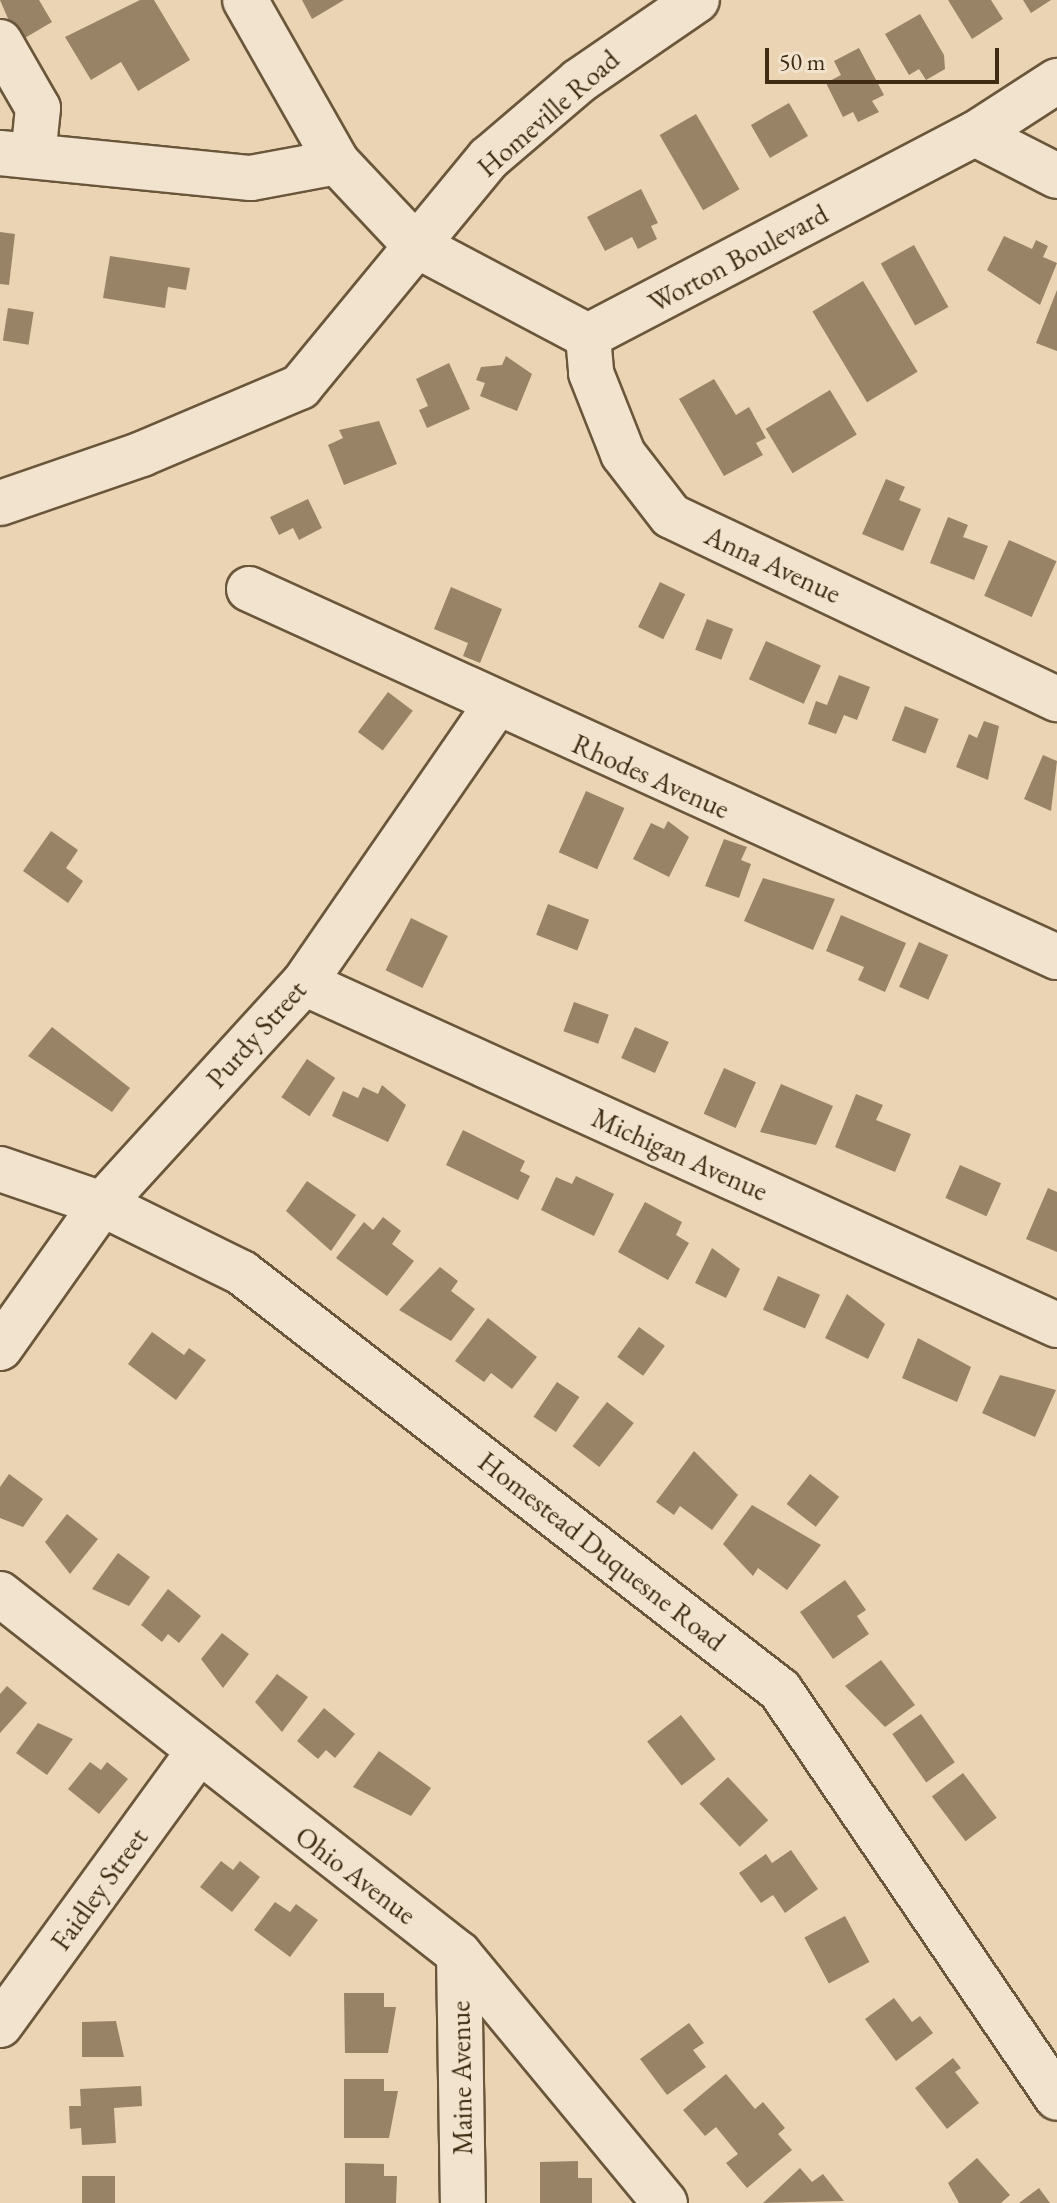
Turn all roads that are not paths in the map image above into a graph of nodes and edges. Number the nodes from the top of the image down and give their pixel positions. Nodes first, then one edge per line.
1 (245, 0) edge
2 (697, 0) edge
3 (0, 42) edge
4 (1057, 81) edge
5 (975, 134) junction
6 (17, 154) edge
7 (337, 162) junction
8 (1057, 176) edge
9 (414, 244) junction
10 (588, 336) junction
11 (0, 503) edge
12 (249, 589) dead end
13 (1057, 699) edge
14 (495, 706) junction
15 (1057, 957) edge
16 (304, 983) junction
17 (0, 1169) edge
18 (102, 1204) junction
19 (1057, 1325) edge
20 (0, 1348) edge
21 (0, 1594) edge
22 (197, 1754) junction
23 (459, 1954) junction
24 (0, 2025) edge
25 (1057, 2098) edge
26 (463, 2203) edge
27 (665, 2203) edge

1 - 7 street
2 - 9 street, Homeville Road
3 - 6 street
4 - 5 street, Worton Boulevard
5 - 8 street
5 - 10 street, Worton Boulevard
6 - 7 street
7 - 9 street
9 - 10 street
9 - 11 street
10 - 13 street, Anna Avenue
12 - 14 street, Rhodes Avenue
14 - 15 street, Rhodes Avenue
14 - 16 street, Purdy Street
16 - 18 street, Purdy Street
16 - 19 street, Michigan Avenue
17 - 18 street, Homestead Duquesne Road
18 - 20 street, Purdy Street
18 - 25 street, Homestead Duquesne Road
21 - 22 street, Ohio Avenue
22 - 23 street, Ohio Avenue
22 - 24 street, Faidley Street
23 - 26 street, Maine Avenue
23 - 27 street, Ohio Avenue

